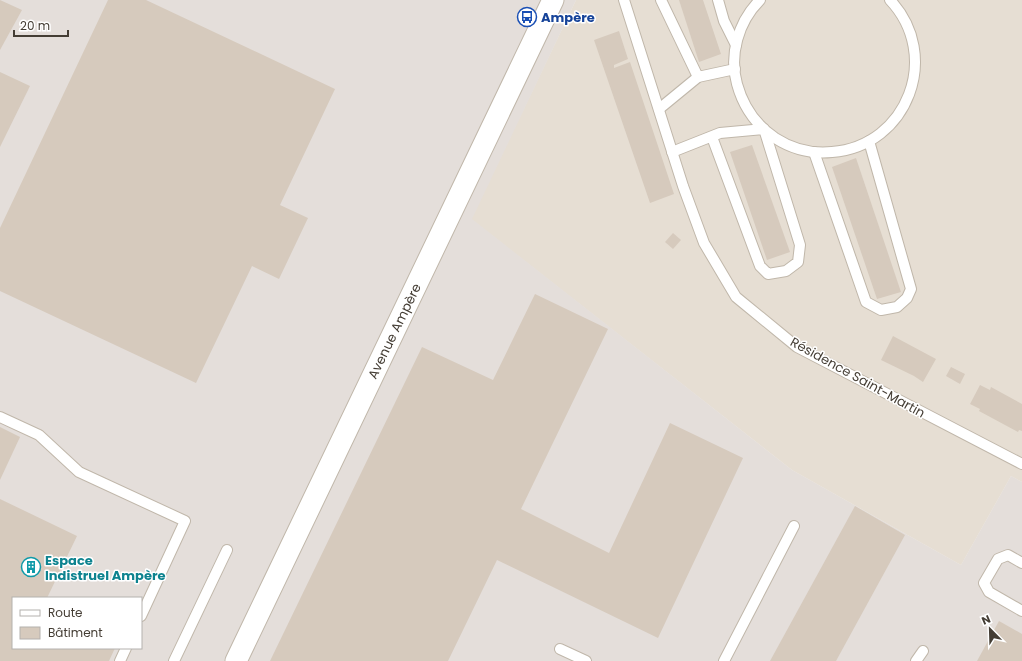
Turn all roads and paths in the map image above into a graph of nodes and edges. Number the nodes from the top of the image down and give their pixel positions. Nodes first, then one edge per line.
1 (553, 0) edge
2 (624, 0) edge
3 (661, 0) edge
4 (718, 0) edge
5 (760, 0) edge
6 (890, 0) edge
7 (736, 45) junction
8 (735, 69) junction
9 (698, 77) junction
10 (659, 109) junction
11 (764, 129) junction
12 (712, 137) junction
13 (869, 141) junction
14 (672, 152) junction
15 (814, 152) junction
16 (0, 417) edge
17 (1022, 464) edge
18 (794, 526) dead end
19 (227, 550) dead end
20 (1022, 563) edge
21 (1022, 611) edge
22 (142, 614) edge
23 (126, 649) edge
24 (560, 649) dead end
25 (923, 651) dead end
26 (120, 661) edge
27 (174, 661) edge
28 (236, 661) edge
29 (586, 661) edge
30 (724, 661) edge
31 (916, 661) edge

1 - 28 street, Avenue Ampère
2 - 10 lane, Résidence Saint-Martin
3 - 9 lane
4 - 7 lane
5 - 7 lane
6 - 13 lane
7 - 8 lane
8 - 9 lane
8 - 11 lane
9 - 10 lane
10 - 14 lane, Résidence Saint-Martin
11 - 12 lane
11 - 12 lane
11 - 15 lane
12 - 14 lane
13 - 15 lane
13 - 15 lane
14 - 17 lane, Résidence Saint-Martin
16 - 22 lane
18 - 30 lane
19 - 27 lane
20 - 21 lane
23 - 26 lane
24 - 29 lane
25 - 31 lane

